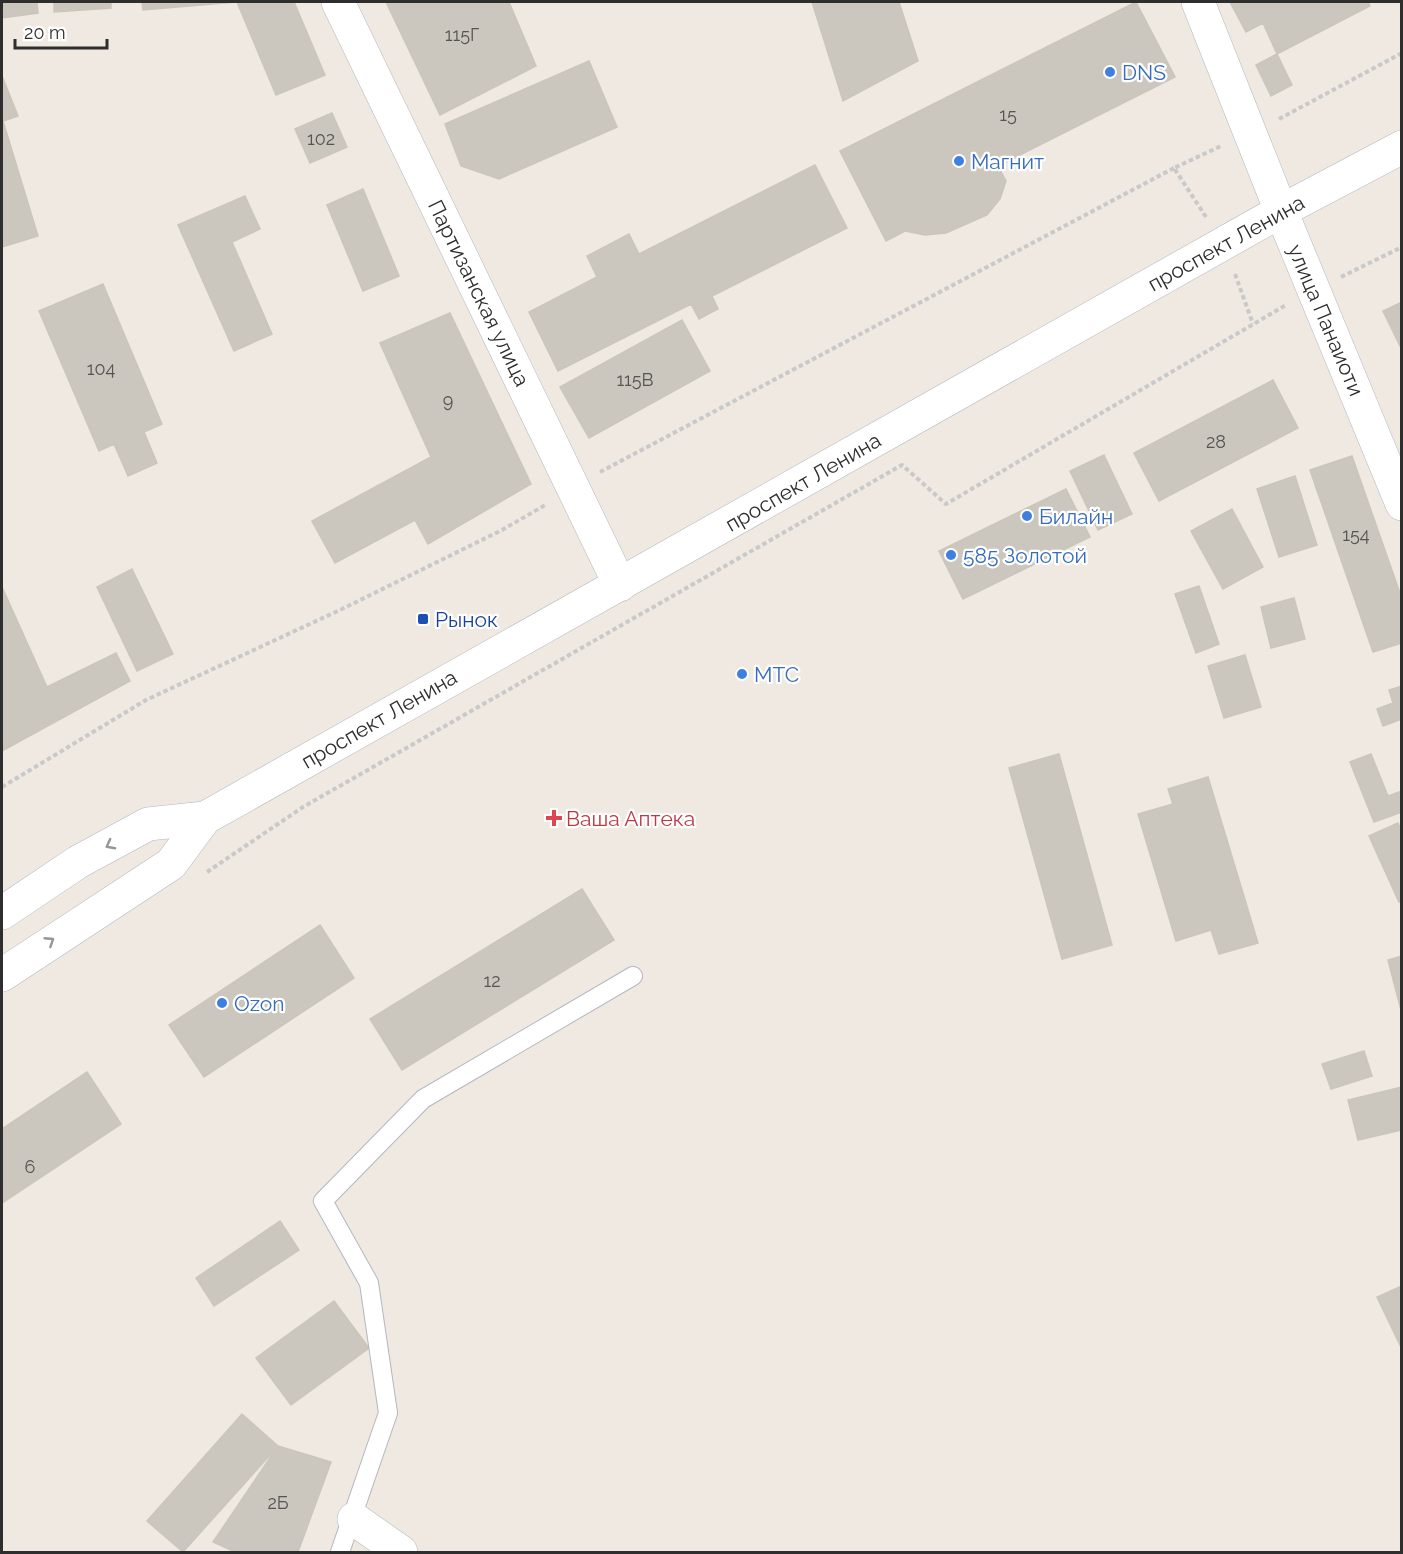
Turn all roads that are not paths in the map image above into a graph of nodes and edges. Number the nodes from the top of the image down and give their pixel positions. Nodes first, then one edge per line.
1 (338, 2) edge
2 (1198, 2) edge
3 (1401, 147) edge
4 (1281, 211) junction
5 (1401, 504) edge
6 (620, 585) junction
7 (205, 818) junction
8 (148, 824) junction
9 (185, 871) junction
10 (2, 913) edge
11 (2, 975) edge
12 (633, 976) dead end
13 (354, 1519) junction
14 (340, 1552) edge
15 (401, 1552) edge

1 - 6 main road, Партизанская улица
2 - 4 main road, улица Панаиоти
3 - 4 main road, проспект Ленина
4 - 5 main road, улица Панаиоти
4 - 6 main road, проспект Ленина
6 - 7 main road, проспект Ленина
7 - 8 main road, проспект Ленина
7 - 9 main road, проспект Ленина
8 - 9 lane
8 -> 10 main road, проспект Ленина
11 -> 9 main road, проспект Ленина
12 - 13 lane
13 - 14 lane
13 - 15 main road

